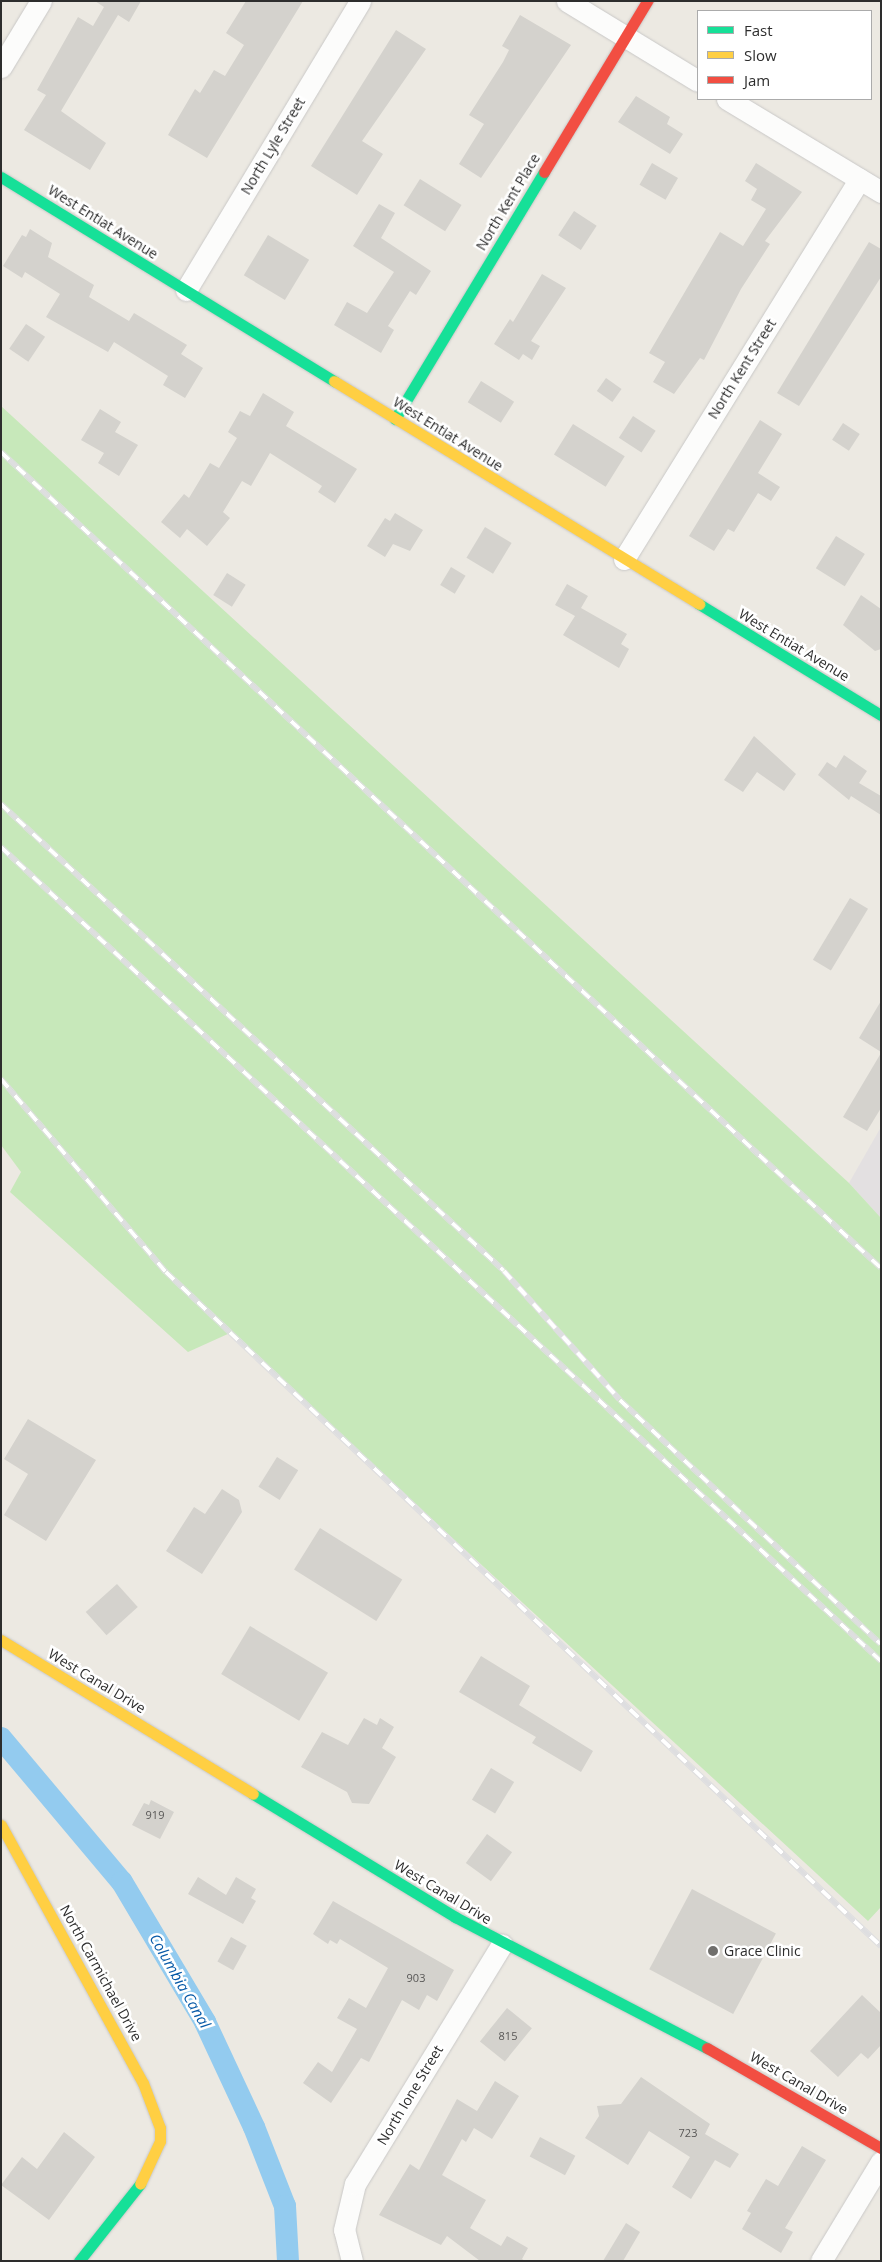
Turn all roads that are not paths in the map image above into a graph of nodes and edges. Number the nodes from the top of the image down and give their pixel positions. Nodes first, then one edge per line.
1 (41, 1) edge
2 (360, 1) edge
3 (567, 1) edge
4 (647, 1) edge
5 (625, 37) junction
6 (1, 67) edge
7 (697, 80) edge
8 (729, 100) edge
9 (1, 177) edge
10 (860, 179) junction
11 (881, 192) edge
12 (186, 290) junction
13 (395, 419) junction
14 (624, 559) junction
15 (881, 715) edge
16 (1, 1640) edge
17 (1, 1825) edge
18 (502, 1944) junction
19 (881, 2148) edge
20 (881, 2162) edge
21 (350, 2258) edge
22 (79, 2261) edge
23 (822, 2261) edge

1 - 6 street
2 - 12 street, North Lyle Street
3 - 5 street
4 - 5 street, North Kent Place
5 - 7 street
5 - 13 street, North Kent Place
8 - 10 street
9 - 12 street, West Entiat Avenue
10 - 11 street
10 - 14 street, North Kent Street
12 - 13 street, West Entiat Avenue
13 - 14 street, West Entiat Avenue
14 - 15 street, West Entiat Avenue
16 - 18 street, West Canal Drive
17 - 22 street, North Carmichael Drive
18 - 19 street, West Canal Drive
18 - 21 street, North Ione Street
20 - 23 street

